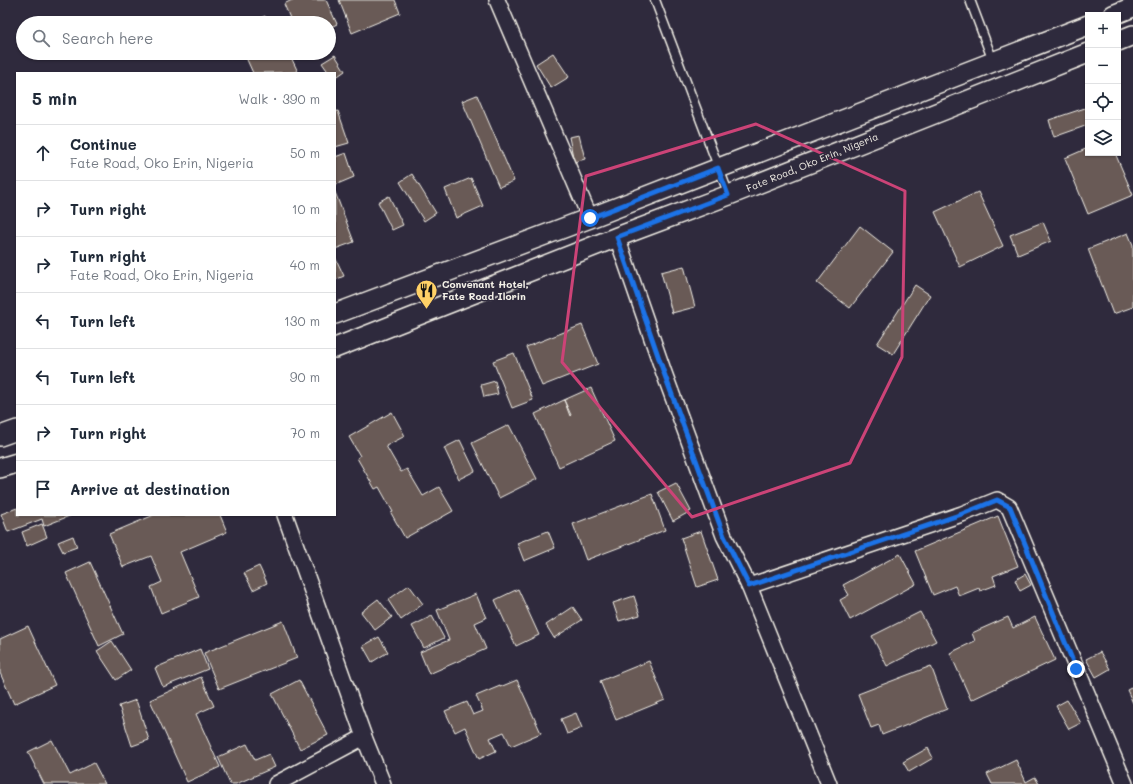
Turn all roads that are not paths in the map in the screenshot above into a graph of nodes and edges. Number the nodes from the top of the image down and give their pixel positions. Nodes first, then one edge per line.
1 (497, 0) edge
2 (655, 0) edge
3 (970, 0) edge
4 (1133, 7) edge
5 (1120, 12) edge
6 (1085, 25) edge
7 (1133, 35) edge
8 (1121, 40) edge
9 (1085, 54) edge
10 (993, 61) junction
11 (718, 168) junction
12 (728, 195) junction
13 (590, 218) junction
14 (617, 237) junction
15 (336, 314) edge
16 (336, 348) edge
17 (16, 430) edge
18 (0, 436) edge
19 (16, 463) edge
20 (0, 468) edge
21 (285, 516) edge
22 (749, 586) junction
23 (364, 736) junction
24 (276, 784) edge
25 (383, 784) edge
26 (829, 784) edge
27 (1125, 784) edge

1 - 13 street
2 - 11 lane
3 - 10 lane
4 - 5 street
6 - 10 street
7 - 8 street
9 - 12 street, Fate Road, Oko Erin, Nigeria
10 - 11 street
11 - 12 lane
11 - 13 street
12 - 14 street, Fate Road, Oko Erin, Nigeria
13 - 15 street
14 - 16 street, Fate Road, Oko Erin, Nigeria
14 - 22 street
17 - 18 street
19 - 20 street
21 - 23 street
22 - 26 street
22 - 27 street
23 - 24 street
23 - 25 street

